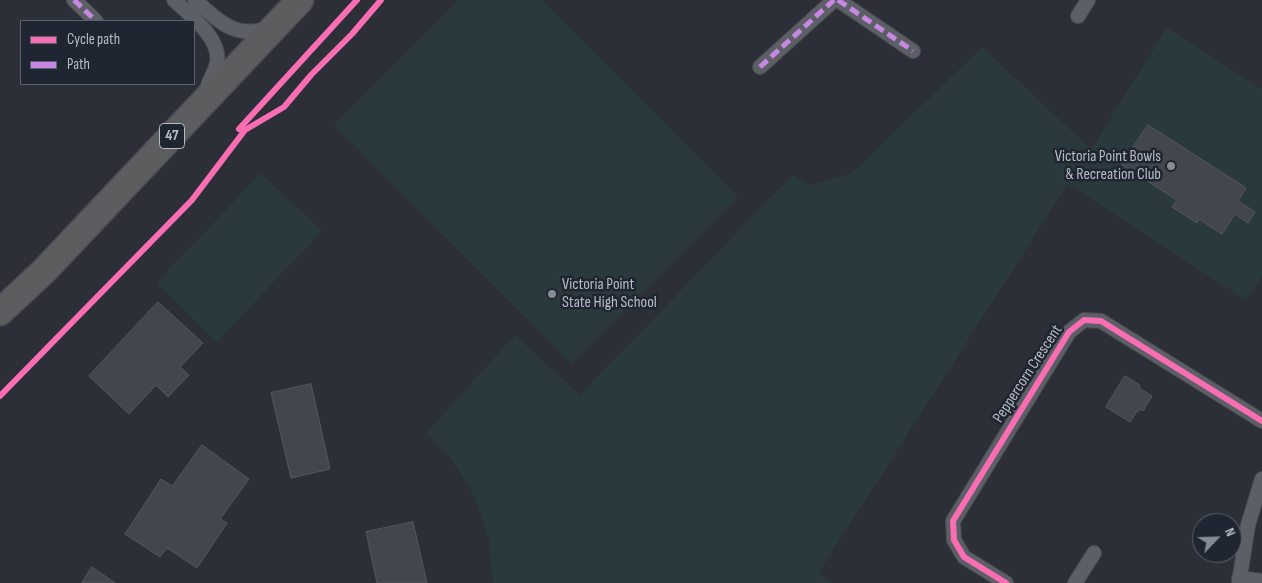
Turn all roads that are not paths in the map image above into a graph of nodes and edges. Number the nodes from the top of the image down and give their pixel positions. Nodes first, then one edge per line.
1 (74, 0) edge
2 (174, 0) edge
3 (195, 0) edge
4 (300, 0) edge
5 (834, 0) edge
6 (838, 0) edge
7 (1088, 0) edge
8 (1078, 16) dead end
9 (95, 20) edge
10 (276, 25) junction
11 (913, 52) dead end
12 (760, 67) dead end
13 (204, 102) junction
14 (44, 271) junction
15 (0, 312) edge
16 (0, 331) edge
17 (1262, 421) edge
18 (1262, 479) edge
19 (1094, 553) dead end
20 (1239, 580) edge
21 (1262, 581) edge
22 (1006, 583) edge
23 (1075, 583) edge

1 - 9 street
2 - 13 street
3 - 10 street
4 - 10 highway, 47
5 - 12 street
6 - 11 street
7 - 8 street
10 - 13 highway, 47
13 - 14 highway, 47
14 - 15 highway, 47
14 - 16 highway, 47
17 - 22 street, Peppercorn Crescent
18 - 20 street
19 - 23 street
20 - 21 street

